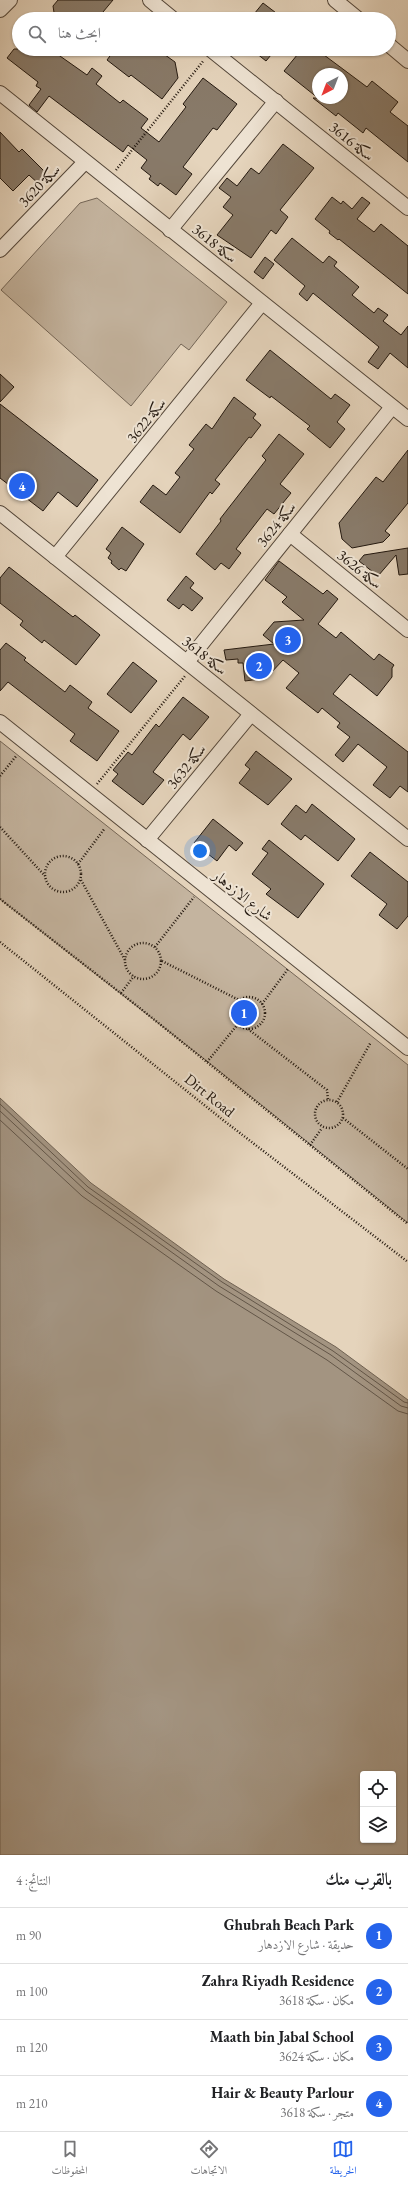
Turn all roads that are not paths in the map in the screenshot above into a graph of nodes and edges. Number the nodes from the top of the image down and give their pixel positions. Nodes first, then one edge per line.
1 (10, 0) edge
2 (150, 0) edge
3 (335, 0) edge
4 (0, 10) edge
5 (165, 12) edge
6 (350, 12) edge
7 (396, 51) edge
8 (219, 56) edge
9 (408, 61) edge
10 (0, 93) edge
11 (276, 101) junction
12 (86, 162) junction
13 (408, 208) edge
14 (170, 230) junction
15 (0, 250) edge
16 (262, 303) junction
17 (392, 407) junction
18 (408, 420) edge
19 (0, 513) edge
20 (290, 534) junction
21 (55, 557) junction
22 (408, 630) edge
23 (190, 664) junction
24 (251, 714) junction
25 (0, 722) edge
26 (408, 838) edge
27 (147, 840) junction
28 (408, 1048) edge

1 - 4 street
2 - 5 street
3 - 6 street
7 - 9 street
8 - 11 street, سكة 3616
10 - 12 street, سكة 3618
11 - 13 street, سكة 3616
11 - 14 street
12 - 14 street, سكة 3618
12 - 15 street, سكة 3620
14 - 16 street, سكة 3618
16 - 17 street, سكة 3618
16 - 21 street, سكة 3622
17 - 18 street, سكة 3618
17 - 20 street, سكة 3624
19 - 21 street, سكة 3618
20 - 22 street, سكة 3626
20 - 23 street, سكة 3624
21 - 23 street, سكة 3618
23 - 24 street, سكة 3618
24 - 26 street, سكة 3618
24 - 27 street, سكة 3632
25 - 27 street, شارع الازدهار
27 - 28 street, شارع الازدهار

